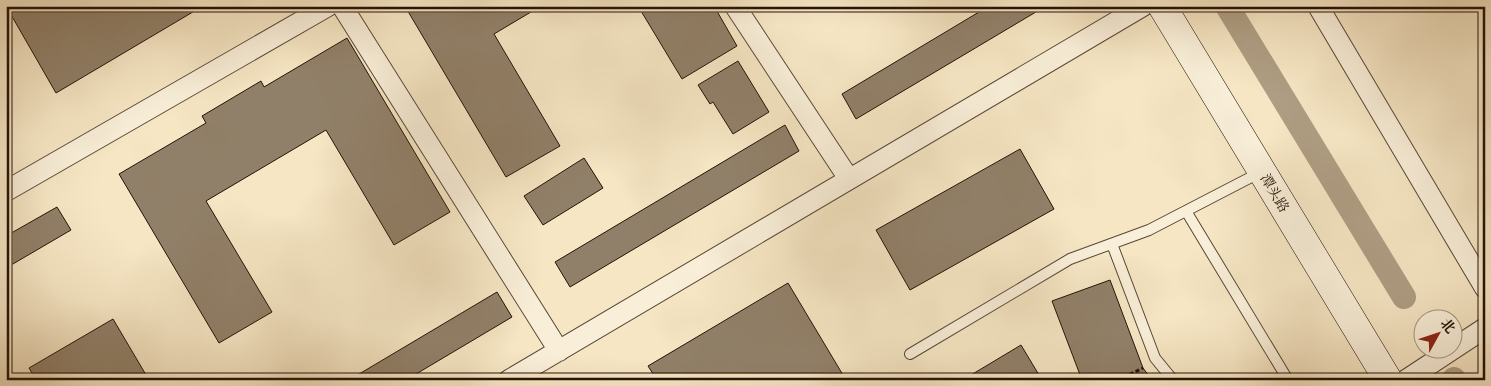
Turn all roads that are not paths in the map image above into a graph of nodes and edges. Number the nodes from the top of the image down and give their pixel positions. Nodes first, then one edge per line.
1 (328, 6) edge
2 (342, 6) edge
3 (735, 6) edge
4 (1143, 6) edge
5 (1162, 6) edge
6 (1318, 6) edge
7 (1262, 172) junction
8 (849, 179) junction
9 (6, 192) edge
10 (1186, 211) junction
11 (1112, 244) junction
12 (1485, 288) edge
13 (1485, 328) edge
14 (559, 351) junction
15 (910, 354) dead end
16 (509, 380) edge
17 (1173, 380) edge
18 (1288, 380) edge
19 (1388, 380) edge
20 (1406, 380) edge

1 - 9 street
2 - 14 street
3 - 8 street
4 - 8 street
5 - 7 street, 潭头路
6 - 12 street
7 - 10 lane
7 - 19 street, 潭头路
8 - 14 street
10 - 11 lane
10 - 18 lane
11 - 15 lane
11 - 17 lane
13 - 20 street
14 - 16 street

